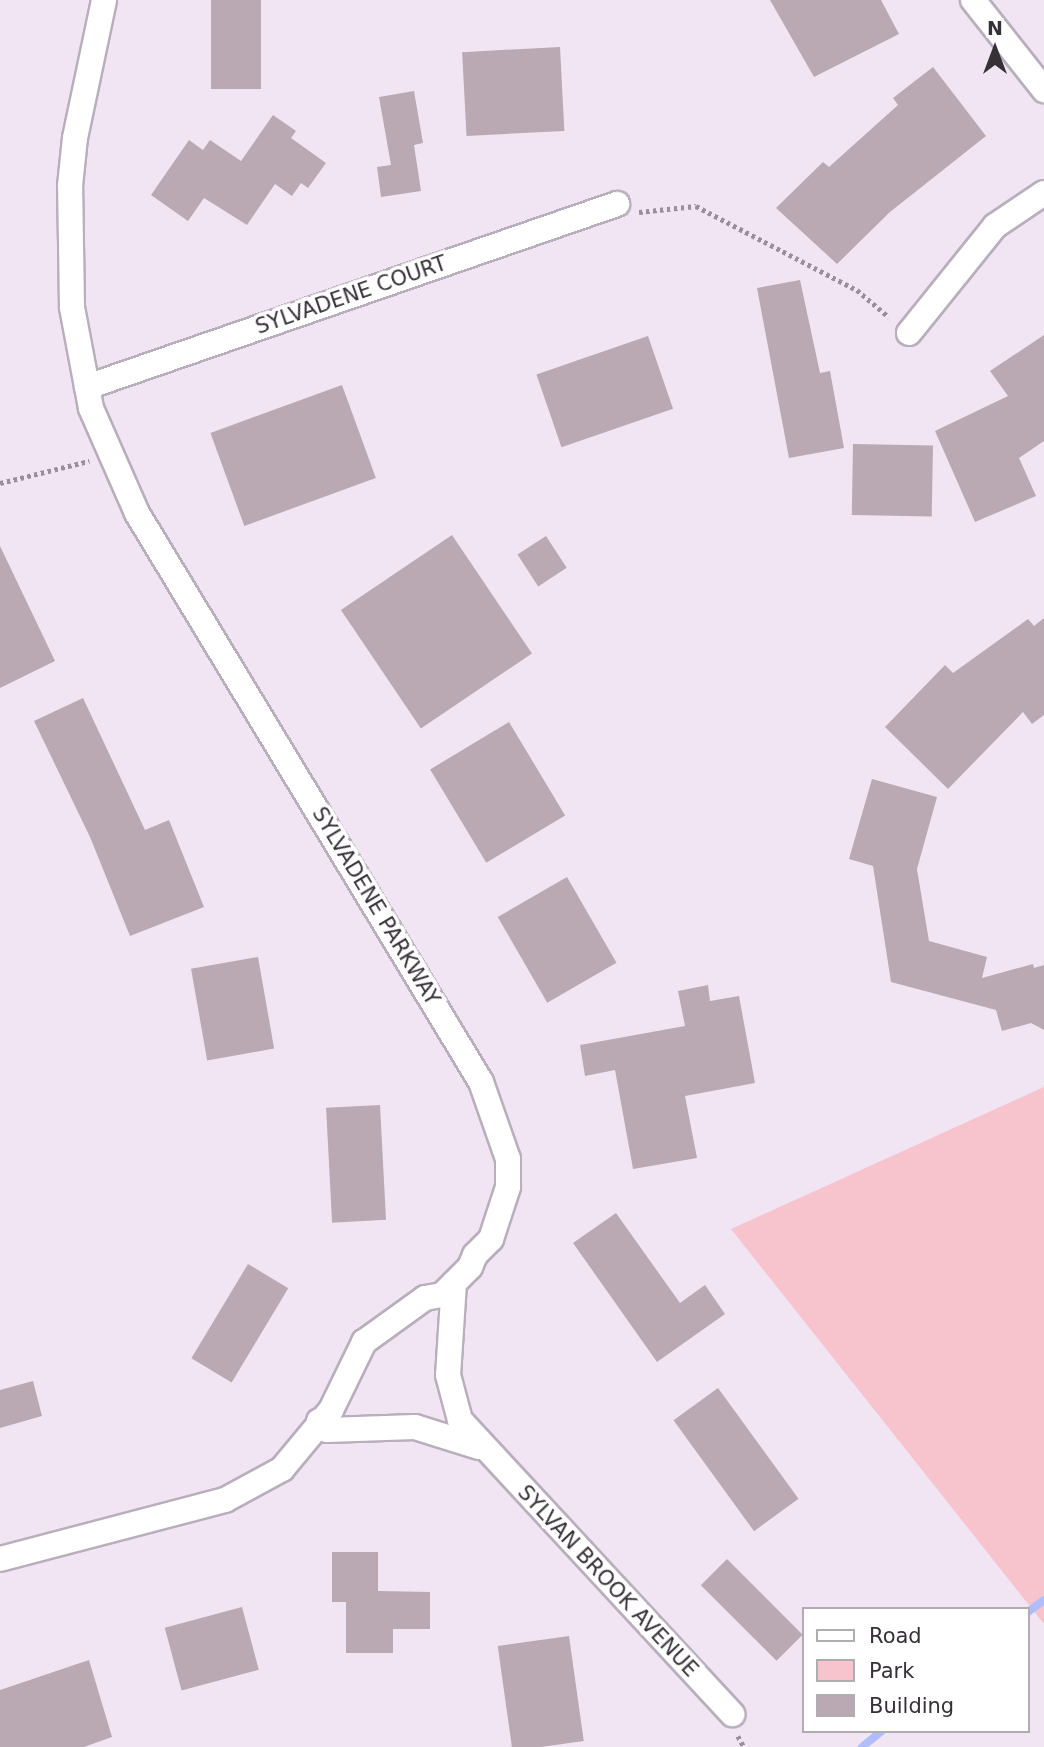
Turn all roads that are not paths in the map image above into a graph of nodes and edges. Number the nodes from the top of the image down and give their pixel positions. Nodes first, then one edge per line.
1 (104, 0) edge
2 (973, 0) edge
3 (1044, 90) edge
4 (1044, 193) edge
5 (617, 204) road end
6 (909, 333) road end
7 (87, 387) junction
8 (454, 1283) junction
9 (319, 1421) junction
10 (483, 1448) junction
11 (0, 1559) edge
12 (732, 1714) dead end

1 - 7 street, SYLVADENE PARKWAY
2 - 3 street
4 - 6 street
5 - 7 street, SYLVADENE COURT
7 - 8 street, SYLVADENE PARKWAY
8 - 9 street, SYLVADENE PARKWAY
8 - 10 street, SYLVAN BROOK AVENUE
9 - 10 street, SYLVAN BROOK AVENUE
9 - 11 street, SYLVADENE PARKWAY
10 - 12 street, SYLVAN BROOK AVENUE

